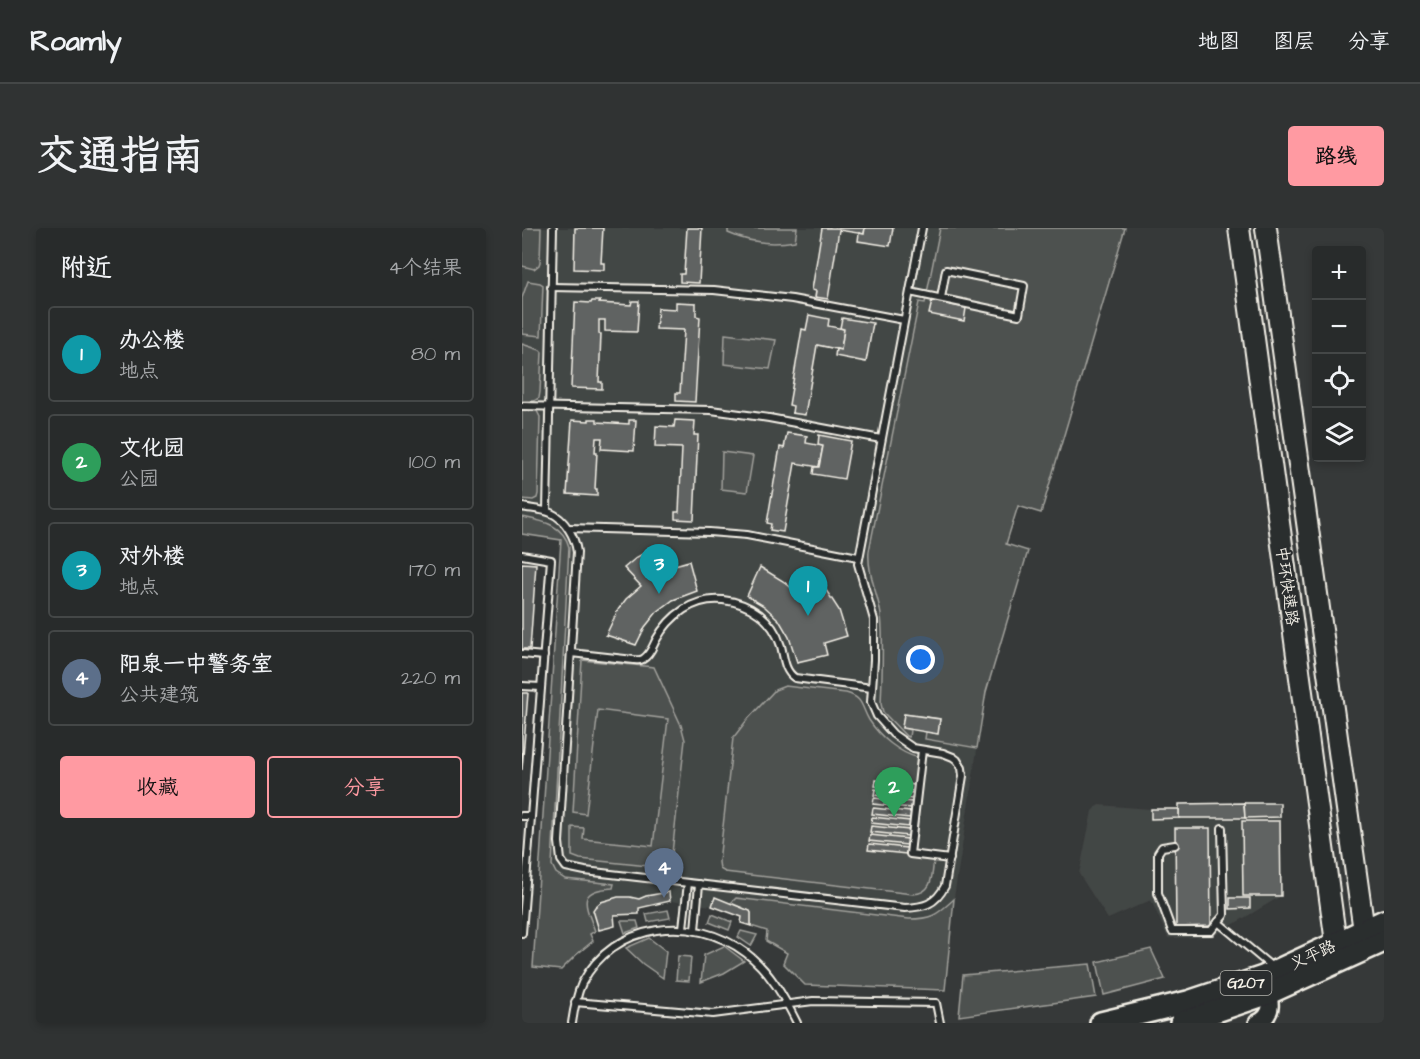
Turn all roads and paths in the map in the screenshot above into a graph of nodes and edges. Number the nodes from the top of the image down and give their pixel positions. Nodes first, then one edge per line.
1 (553, 228) edge
2 (922, 228) edge
3 (1239, 228) edge
4 (1266, 228) edge
5 (551, 287) junction
6 (910, 292) junction
7 (941, 298) junction
8 (904, 320) junction
9 (522, 406) edge
10 (549, 407) junction
11 (881, 439) junction
12 (522, 507) edge
13 (547, 512) junction
14 (568, 528) junction
15 (522, 555) edge
16 (858, 556) junction
17 (571, 653) junction
18 (522, 654) edge
19 (544, 656) junction
20 (522, 686) edge
21 (541, 687) junction
22 (872, 688) junction
23 (922, 750) junction
24 (522, 816) edge
25 (531, 816) junction
26 (1222, 828) dead end
27 (1175, 845) dead end
28 (950, 859) junction
29 (688, 883) junction
30 (699, 884) junction
31 (1384, 921) edge
32 (1218, 922) junction
33 (683, 928) junction
34 (695, 930) junction
35 (1364, 931) junction
36 (522, 933) edge
37 (1384, 941) edge
38 (1336, 943) junction
39 (1270, 980) junction
40 (575, 1002) junction
41 (788, 1005) junction
42 (1224, 1007) edge
43 (572, 1023) edge
44 (797, 1023) edge
45 (940, 1023) edge
46 (1101, 1023) edge
47 (1181, 1023) edge
48 (1257, 1023) edge

1 - 5 lane
2 - 6 lane
3 - 38 main road, 中环快速路
4 - 35 main road, 中环快速路
5 - 8 lane
5 - 10 lane
6 - 7 lane
6 - 8 lane
7 - 7 lane
8 - 11 lane
9 - 10 lane
10 - 11 lane
10 - 13 lane
11 - 16 lane
12 - 13 lane
13 - 14 lane
14 - 16 lane
14 - 17 lane
15 - 19 lane
16 - 22 lane
17 - 22 lane
17 - 29 lane
18 - 19 lane
19 - 21 lane
20 - 21 lane
21 - 25 lane
22 - 23 lane
23 - 28 lane
23 - 28 lane
24 - 25 lane
25 - 36 lane
26 - 32 lane
27 - 32 lane
28 - 30 lane
29 - 30 lane
29 - 33 lane
30 - 34 lane
31 - 35 highway, 义平路 / G207
32 - 39 lane
33 - 34 lane
33 - 40 lane
34 - 41 lane
35 - 38 highway, 义平路 / G207
37 - 39 highway, 义平路 / G207
38 - 39 highway, 义平路 / G207
39 - 42 highway, 义平路 / G207
39 - 48 street
40 - 41 lane
40 - 43 lane
41 - 44 lane
41 - 45 lane
42 - 46 highway, 义平路 / G207
42 - 47 highway, 义平路 / G207

